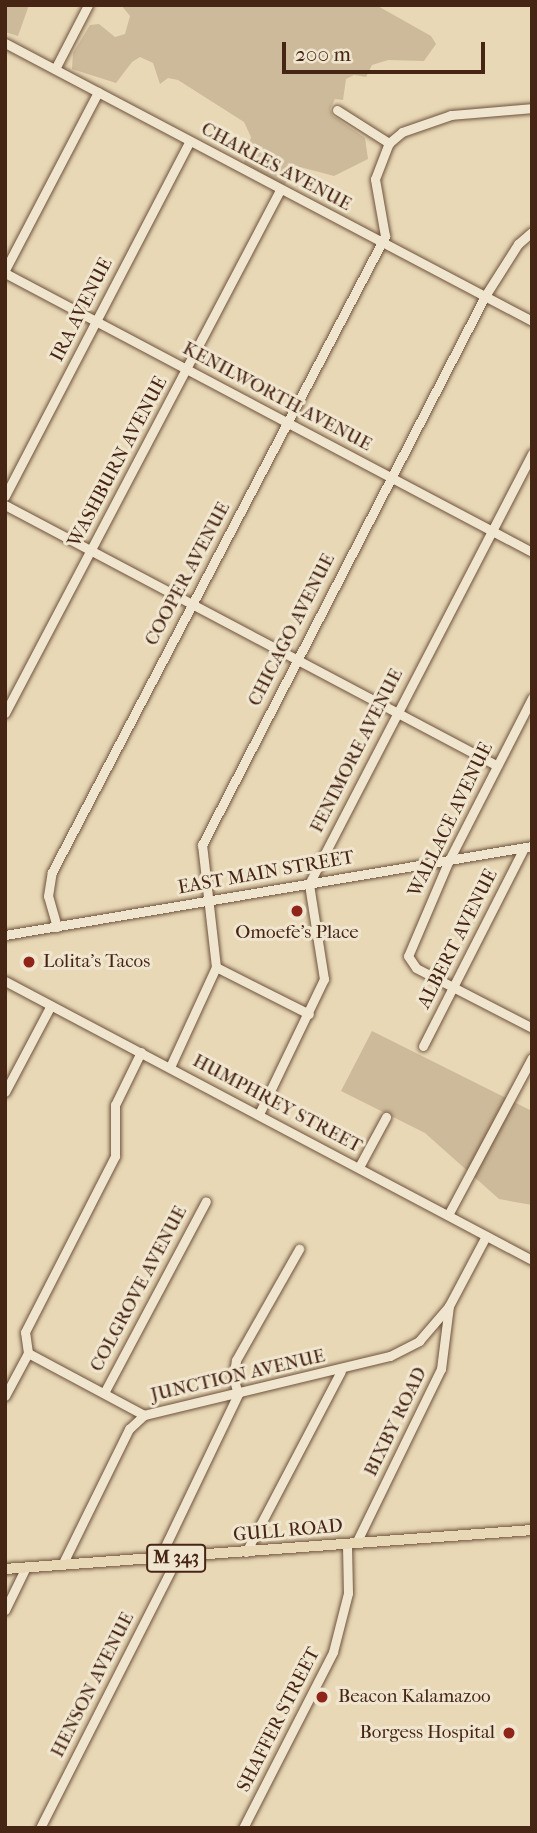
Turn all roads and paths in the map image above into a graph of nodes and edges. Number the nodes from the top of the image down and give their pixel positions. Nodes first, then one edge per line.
1 (88, 5) edge
2 (6, 45) edge
3 (55, 69) junction
4 (98, 92) junction
5 (532, 108) edge
6 (337, 110) dead end
7 (190, 141) junction
8 (389, 143) junction
9 (280, 190) junction
10 (532, 232) edge
11 (381, 242) junction
12 (5, 271) edge
13 (485, 296) junction
14 (96, 321) junction
15 (532, 321) edge
16 (187, 369) junction
17 (288, 422) junction
18 (532, 453) edge
19 (392, 477) junction
20 (5, 496) edge
21 (5, 505) edge
22 (492, 530) junction
23 (91, 552) junction
24 (532, 552) edge
25 (192, 603) junction
26 (296, 659) junction
27 (532, 698) edge
28 (395, 711) junction
29 (5, 713) edge
30 (496, 765) junction
31 (528, 847) edge
32 (449, 860) junction
33 (309, 884) junction
34 (206, 901) junction
35 (57, 927) junction
36 (5, 935) edge
37 (216, 968) junction
38 (5, 981) edge
39 (453, 987) junction
40 (51, 1005) junction
41 (309, 1014) junction
42 (532, 1028) edge
43 (423, 1046) dead end
44 (141, 1052) junction
45 (532, 1058) edge
46 (170, 1067) junction
47 (5, 1093) edge
48 (259, 1114) junction
49 (386, 1117) dead end
50 (359, 1167) junction
51 (206, 1201) dead end
52 (448, 1215) junction
53 (486, 1236) junction
54 (299, 1249) dead end
55 (532, 1260) edge
56 (449, 1306) junction
57 (28, 1353) junction
58 (341, 1371) junction
59 (104, 1393) junction
60 (238, 1394) junction
61 (5, 1396) edge
62 (144, 1415) junction
63 (532, 1530) edge
64 (351, 1544) junction
65 (246, 1552) junction
66 (177, 1558) junction
67 (159, 1559) junction
68 (62, 1565) junction
69 (26, 1567) junction
70 (5, 1569) edge
71 (5, 1610) edge
72 (40, 1828) edge
73 (243, 1828) edge

1 - 3 street
2 - 3 street, CHARLES AVENUE
3 - 4 street, CHARLES AVENUE
4 - 7 street, CHARLES AVENUE
4 - 12 street
5 - 8 street
6 - 8 street
7 - 9 street, CHARLES AVENUE
7 - 14 street, IRA AVENUE
8 - 11 street
9 - 11 street, CHARLES AVENUE
9 - 16 street, WASHBURN AVENUE
10 - 13 street, CHICAGO AVENUE
11 - 13 street, CHARLES AVENUE
11 - 17 street, COOPER AVENUE
12 - 14 street, KENILWORTH AVENUE
13 - 15 street, CHARLES AVENUE
13 - 19 street, CHICAGO AVENUE
14 - 16 street, KENILWORTH AVENUE
14 - 20 street, IRA AVENUE
16 - 17 street, KENILWORTH AVENUE
16 - 23 street, WASHBURN AVENUE
17 - 19 street, KENILWORTH AVENUE
17 - 25 street, COOPER AVENUE
18 - 22 street, FENIMORE AVENUE
19 - 22 street, KENILWORTH AVENUE
19 - 26 street, CHICAGO AVENUE
21 - 23 street
22 - 24 street, KENILWORTH AVENUE
22 - 28 street, FENIMORE AVENUE
23 - 25 street
23 - 29 street, WASHBURN AVENUE
25 - 26 street
25 - 35 street, COOPER AVENUE
26 - 28 street
26 - 34 street, CHICAGO AVENUE
27 - 30 street, WALLACE AVENUE
28 - 30 street
28 - 33 street, FENIMORE AVENUE
30 - 32 street, WALLACE AVENUE
31 - 32 street, EAST MAIN STREET
31 - 39 street, ALBERT AVENUE
32 - 33 street, EAST MAIN STREET
32 - 39 street, WALLACE AVENUE
33 - 34 street, EAST MAIN STREET
33 - 41 street
34 - 35 street, EAST MAIN STREET
34 - 37 street, CHICAGO AVENUE
35 - 36 street, EAST MAIN STREET
37 - 41 street
37 - 46 street
38 - 40 street, HUMPHREY STREET
39 - 42 street
39 - 43 street, ALBERT AVENUE
40 - 44 street, HUMPHREY STREET
40 - 47 street
41 - 48 street
44 - 46 street, HUMPHREY STREET
44 - 57 street
45 - 52 street
46 - 48 street, HUMPHREY STREET
48 - 50 street, HUMPHREY STREET
49 - 50 street
50 - 52 street, HUMPHREY STREET
51 - 59 street, COLGROVE AVENUE
52 - 53 street, HUMPHREY STREET
53 - 55 street, HUMPHREY STREET
53 - 56 street, BIXBY ROAD
54 - 60 street
56 - 58 street, JUNCTION AVENUE
56 - 64 street, BIXBY ROAD
57 - 59 street, JUNCTION AVENUE
57 - 61 street
58 - 60 street, JUNCTION AVENUE
58 - 65 street
59 - 62 street, JUNCTION AVENUE
60 - 62 street, JUNCTION AVENUE
60 - 67 street
62 - 68 street
63 - 64 main road, GULL ROAD / M 343
64 - 65 main road, GULL ROAD / M 343
64 - 73 street, SHAFFER STREET
65 - 66 main road, GULL ROAD / M 343
66 - 67 main road, GULL ROAD / M 343
66 - 72 street, HENSON AVENUE
67 - 68 main road, GULL ROAD / M 343
68 - 69 main road, GULL ROAD / M 343
69 - 70 main road, GULL ROAD / M 343
69 - 71 street

